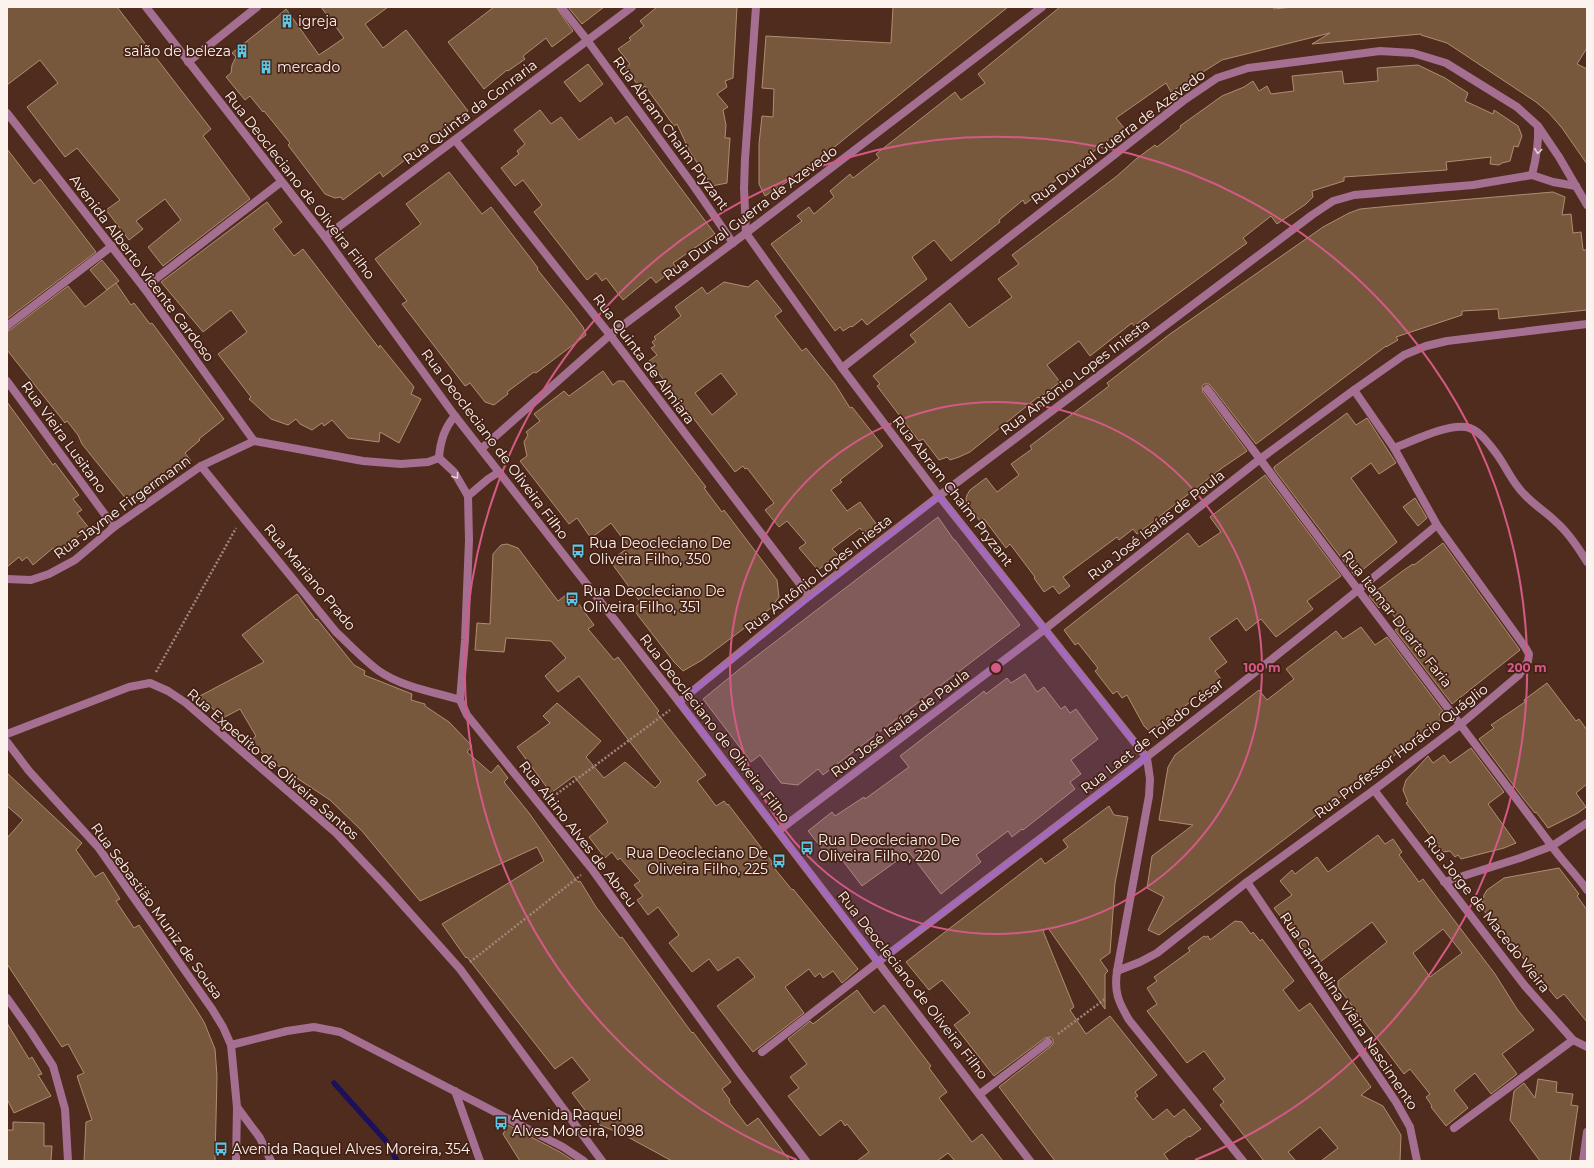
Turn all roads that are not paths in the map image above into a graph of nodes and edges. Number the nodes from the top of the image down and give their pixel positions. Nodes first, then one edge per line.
1 (146, 7) edge
2 (257, 7) edge
3 (561, 7) edge
4 (632, 7) edge
5 (756, 7) edge
6 (1042, 7) edge
7 (587, 40) junction
8 (188, 62) junction
9 (7, 113) edge
10 (1538, 126) junction
11 (455, 140) junction
12 (1532, 175) junction
13 (281, 182) junction
14 (1576, 186) junction
15 (1587, 205) edge
16 (746, 234) junction
17 (325, 237) junction
18 (733, 243) junction
19 (112, 246) junction
20 (144, 288) junction
21 (1587, 324) edge
22 (7, 326) edge
23 (610, 335) junction
24 (842, 368) junction
25 (7, 381) edge
26 (1207, 389) dead end
27 (1354, 390) junction
28 (455, 416) junction
29 (254, 441) junction
30 (481, 448) junction
31 (1394, 448) junction
32 (439, 458) junction
33 (1260, 460) junction
34 (201, 466) junction
35 (499, 472) junction
36 (468, 496) junction
37 (939, 496) junction
38 (1438, 525) junction
39 (114, 527) junction
40 (1587, 562) edge
41 (7, 579) edge
42 (1358, 591) junction
43 (809, 596) junction
44 (1044, 630) junction
45 (460, 700) junction
46 (679, 702) junction
47 (1461, 724) junction
48 (7, 734) edge
49 (7, 742) edge
50 (1147, 758) junction
51 (1374, 790) junction
52 (1587, 823) edge
53 (778, 831) junction
54 (1552, 846) junction
55 (1247, 882) junction
56 (1444, 882) junction
57 (1587, 890) edge
58 (878, 962) junction
59 (1117, 971) junction
60 (7, 998) edge
61 (1573, 1040) junction
62 (1048, 1042) road end
63 (232, 1045) junction
64 (1587, 1046) edge
65 (762, 1052) dead end
66 (455, 1091) junction
67 (980, 1094) junction
68 (237, 1107) junction
69 (1454, 1128) dead end
70 (1587, 1132) edge
71 (68, 1161) edge
72 (236, 1161) edge
73 (271, 1161) edge
74 (480, 1161) edge
75 (584, 1161) edge
76 (602, 1161) edge
77 (806, 1161) edge
78 (1030, 1161) edge
79 (1243, 1161) edge
80 (1417, 1161) edge
81 (1583, 1161) edge

1 - 8 street, Rua Deocleciano de Oliveira Filho
2 - 8 street
3 - 7 street, Rua Abram Chaim Pryzant
4 - 7 street, Rua Quinta da Conraria
5 - 16 street
6 - 16 street, Rua Durval Guerra de Azevedo
7 - 11 street, Rua Quinta da Conraria
7 - 18 street, Rua Abram Chaim Pryzant
8 - 13 street, Rua Deocleciano de Oliveira Filho
9 - 19 street, Avenida Alberto Vicente Cardoso
10 -> 12 street
10 - 14 street, Rua Durval Guerra de Azevedo
10 - 24 street, Rua Durval Guerra de Azevedo
11 - 17 street, Rua Quinta da Conraria
11 - 23 street, Rua Quinta de Almiara
12 - 14 street, Rua Antônio Lopes Iniesta
12 - 37 street, Rua Antônio Lopes Iniesta
13 - 17 street, Rua Deocleciano de Oliveira Filho
13 - 20 street
14 - 15 street, Rua Durval Guerra de Azevedo
16 - 18 street, Rua Durval Guerra de Azevedo
16 - 24 street, Rua Abram Chaim Pryzant
17 - 28 street, Rua Deocleciano de Oliveira Filho
18 - 23 street, Rua Durval Guerra de Azevedo
19 - 20 street, Avenida Alberto Vicente Cardoso
19 - 22 street
20 - 29 street, Avenida Alberto Vicente Cardoso
21 - 27 street, Rua José Isaías de Paula
23 - 30 street, Rua Durval Guerra de Azevedo
23 - 43 street, Rua Quinta de Almiara
24 - 37 street, Rua Abram Chaim Pryzant
25 - 39 street, Rua Vieira Lusitano
26 - 33 street, Rua Itamar Duarte Faria
27 - 31 street, Rua Professor Horácio Quáglio
27 - 33 street, Rua José Isaías de Paula
28 - 30 street, Rua Deocleciano de Oliveira Filho
28 - 32 street
29 - 32 street
29 - 34 street, Rua Jayme Firgermann
30 - 35 street, Rua Deocleciano de Oliveira Filho
31 - 38 street, Rua Professor Horácio Quáglio
31 - 40 street
32 -> 36 street
33 - 42 street, Rua Itamar Duarte Faria
33 - 44 street, Rua José Isaías de Paula
34 - 39 street, Rua Jayme Firgermann
34 - 45 street, Rua Mariano Prado
35 - 36 street
35 - 46 street, Rua Deocleciano de Oliveira Filho
36 - 45 street
37 - 43 street, Rua Antônio Lopes Iniesta
37 - 44 street, Rua Abram Chaim Pryzant
38 - 42 street, Rua Laet de Tolêdo César
38 - 47 street, Rua Professor Horácio Quáglio
39 - 41 street, Rua Jayme Firgermann
42 - 47 street, Rua Itamar Duarte Faria
42 - 50 street, Rua Laet de Tolêdo César
43 - 46 street, Rua Antônio Lopes Iniesta
44 - 50 street, Rua Abram Chaim Pryzant
44 - 53 street, Rua José Isaías de Paula
45 - 77 street, Rua Altino Alves de Abreu
46 - 53 street, Rua Deocleciano de Oliveira Filho
47 - 51 street, Rua Professor Horácio Quáglio
47 - 54 street, Rua Itamar Duarte Faria
48 - 76 street, Rua Expedito de Oliveira Santos
49 - 63 street, Rua Sebastião Muniz de Sousa
50 - 58 street, Rua Laet de Tolêdo César
50 - 59 street
51 - 55 street, Rua Professor Horácio Quáglio
51 - 56 street, Rua Jorge de Macedo Vieira
52 - 54 street
53 - 58 street, Rua Deocleciano de Oliveira Filho
54 - 56 street
54 - 57 street, Rua Itamar Duarte Faria
55 - 59 street, Rua Professor Horácio Quáglio
55 - 80 street, Rua Carmelina Viêira Nascimento
56 - 61 street, Rua Jorge de Macedo Vieira
58 - 65 street, Rua Laet de Tolêdo César
58 - 67 street, Rua Deocleciano de Oliveira Filho
59 - 79 street
60 - 71 street
61 - 64 street, Rua Jorge de Macedo Vieira
61 - 69 street
62 - 67 street
63 - 66 street
63 - 68 street
66 - 74 street
66 - 75 street
67 - 78 street, Rua Deocleciano de Oliveira Filho
68 - 72 street
68 - 73 street
70 - 81 street

